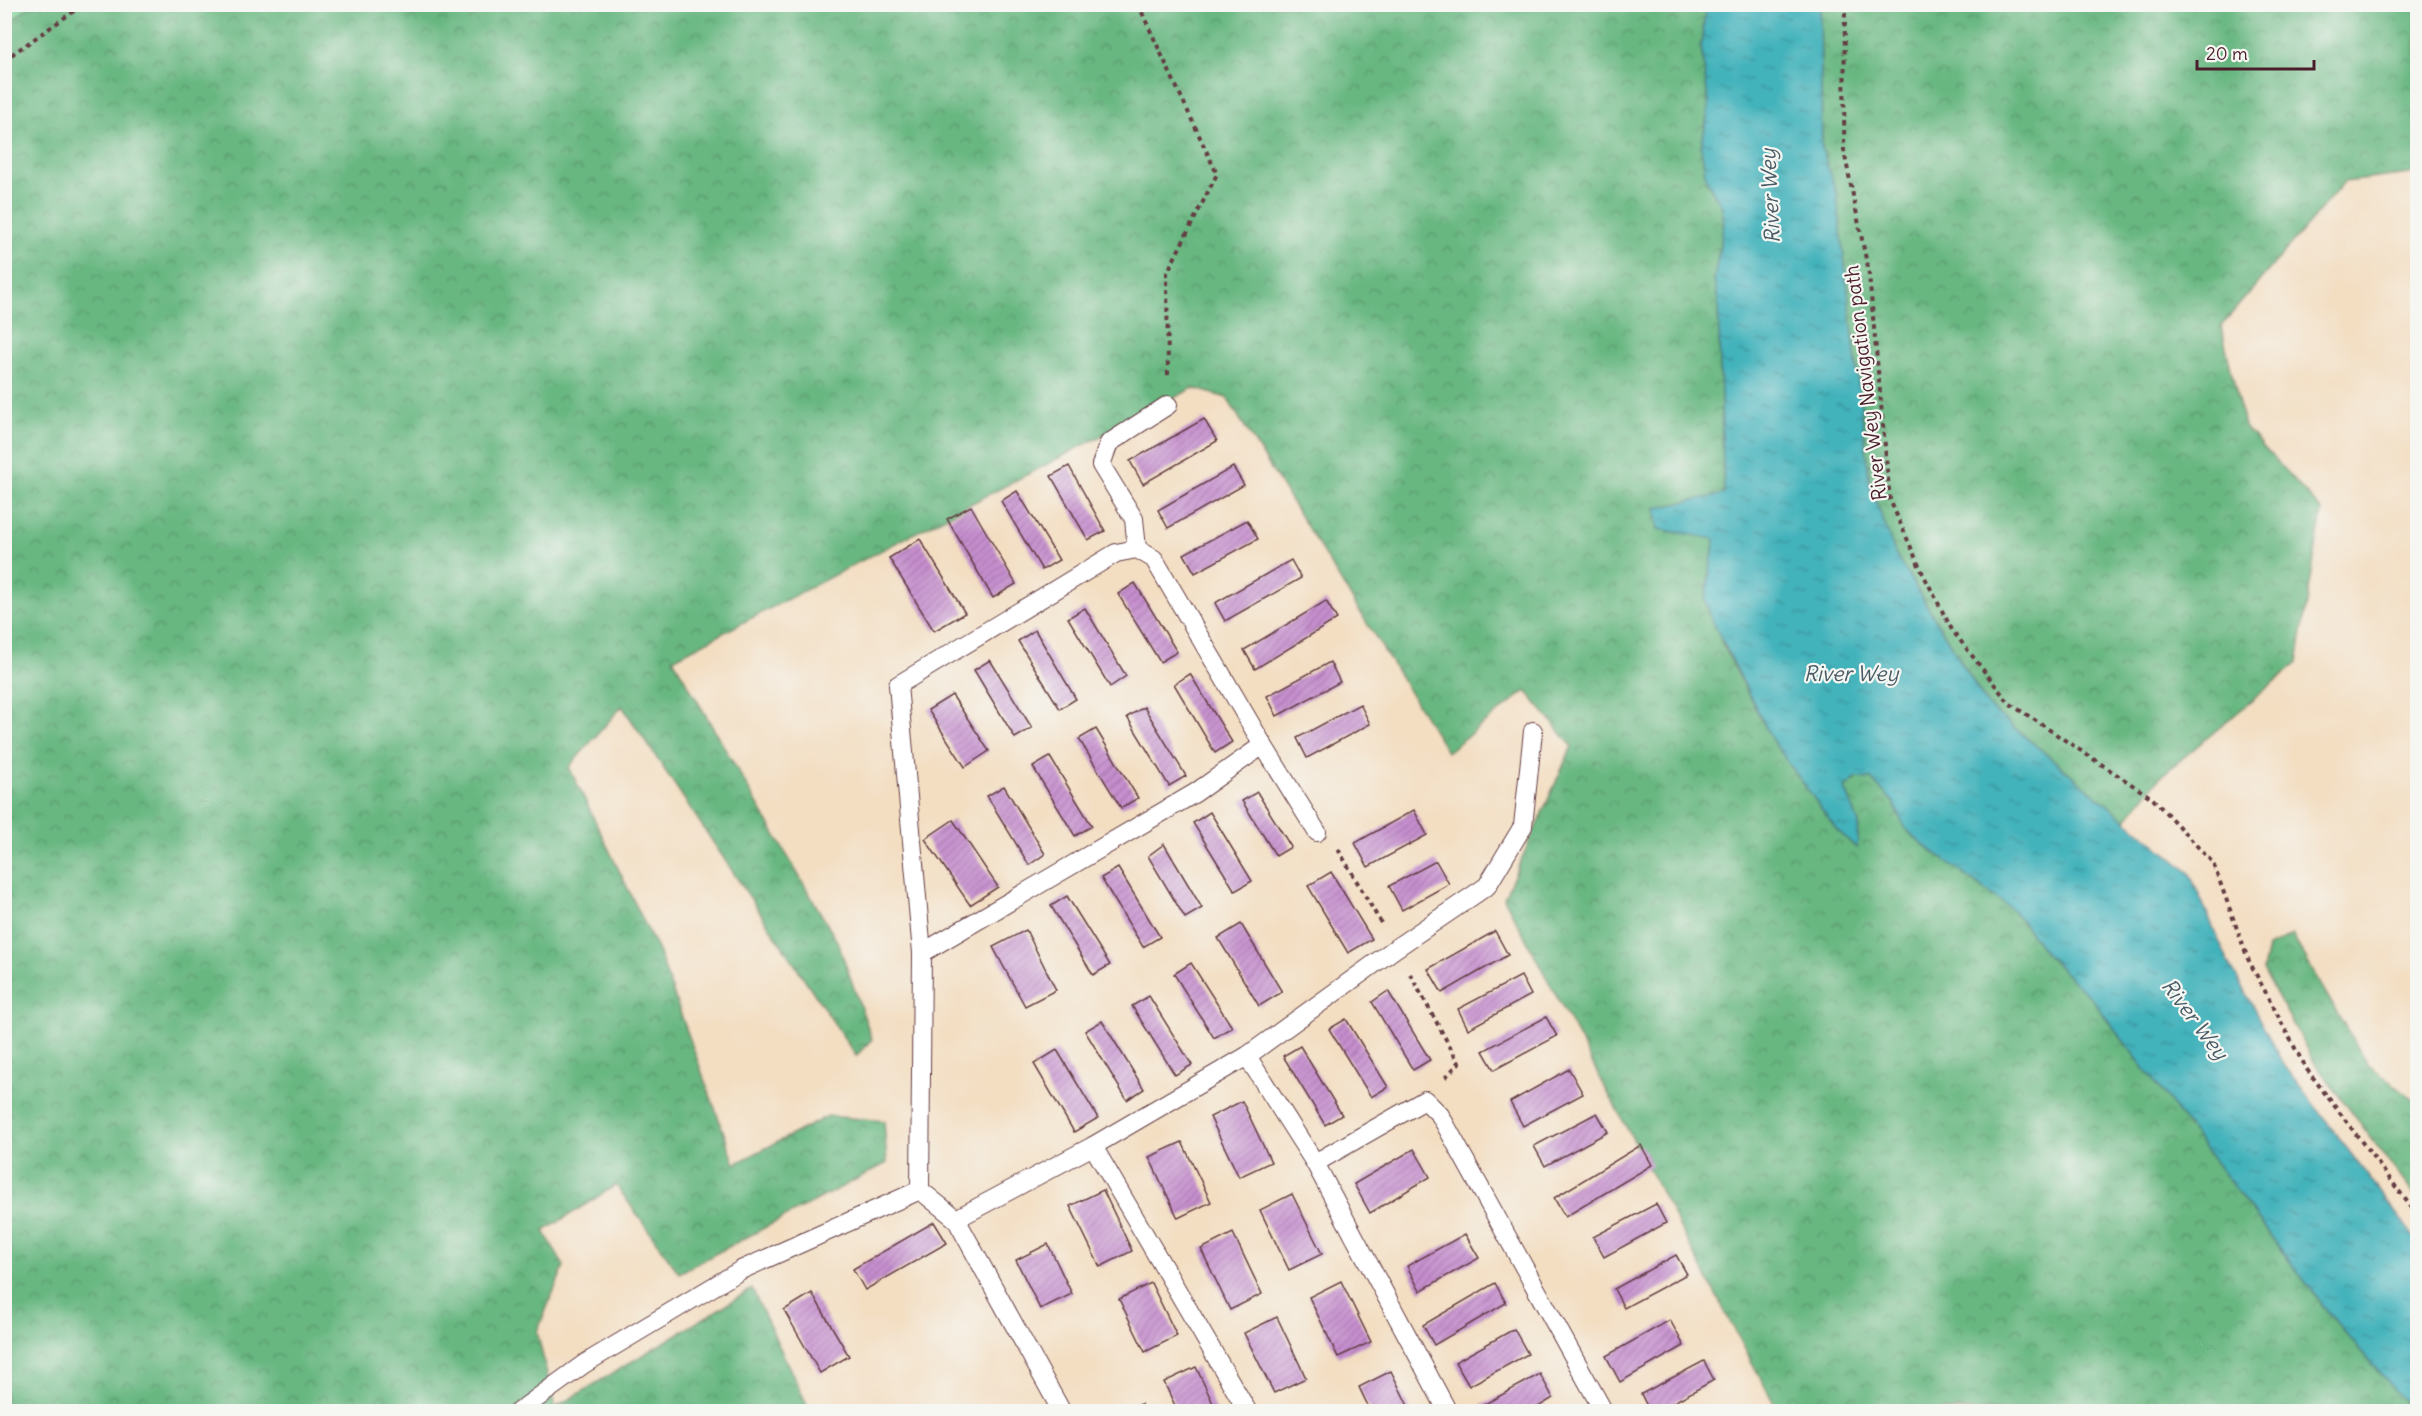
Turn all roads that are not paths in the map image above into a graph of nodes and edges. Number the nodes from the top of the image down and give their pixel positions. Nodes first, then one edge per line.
1 (1168, 405) road end
2 (1137, 549) junction
3 (1533, 731) dead end
4 (1263, 746) junction
5 (1317, 832) road end
6 (922, 953) junction
7 (1246, 1056) junction
8 (1093, 1146) junction
9 (1315, 1163) junction
10 (920, 1190) junction
11 (956, 1219) junction
12 (518, 1412) edge
13 (1062, 1412) edge
14 (1248, 1412) edge
15 (1448, 1412) edge
16 (1604, 1412) edge

1 - 2 lane
2 - 4 lane
2 - 6 lane
3 - 7 lane
4 - 5 lane
4 - 6 lane
6 - 10 lane
7 - 8 lane
7 - 9 lane
8 - 11 lane
8 - 14 lane
9 - 15 lane
9 - 16 lane
10 - 11 lane
10 - 12 lane
11 - 13 lane

